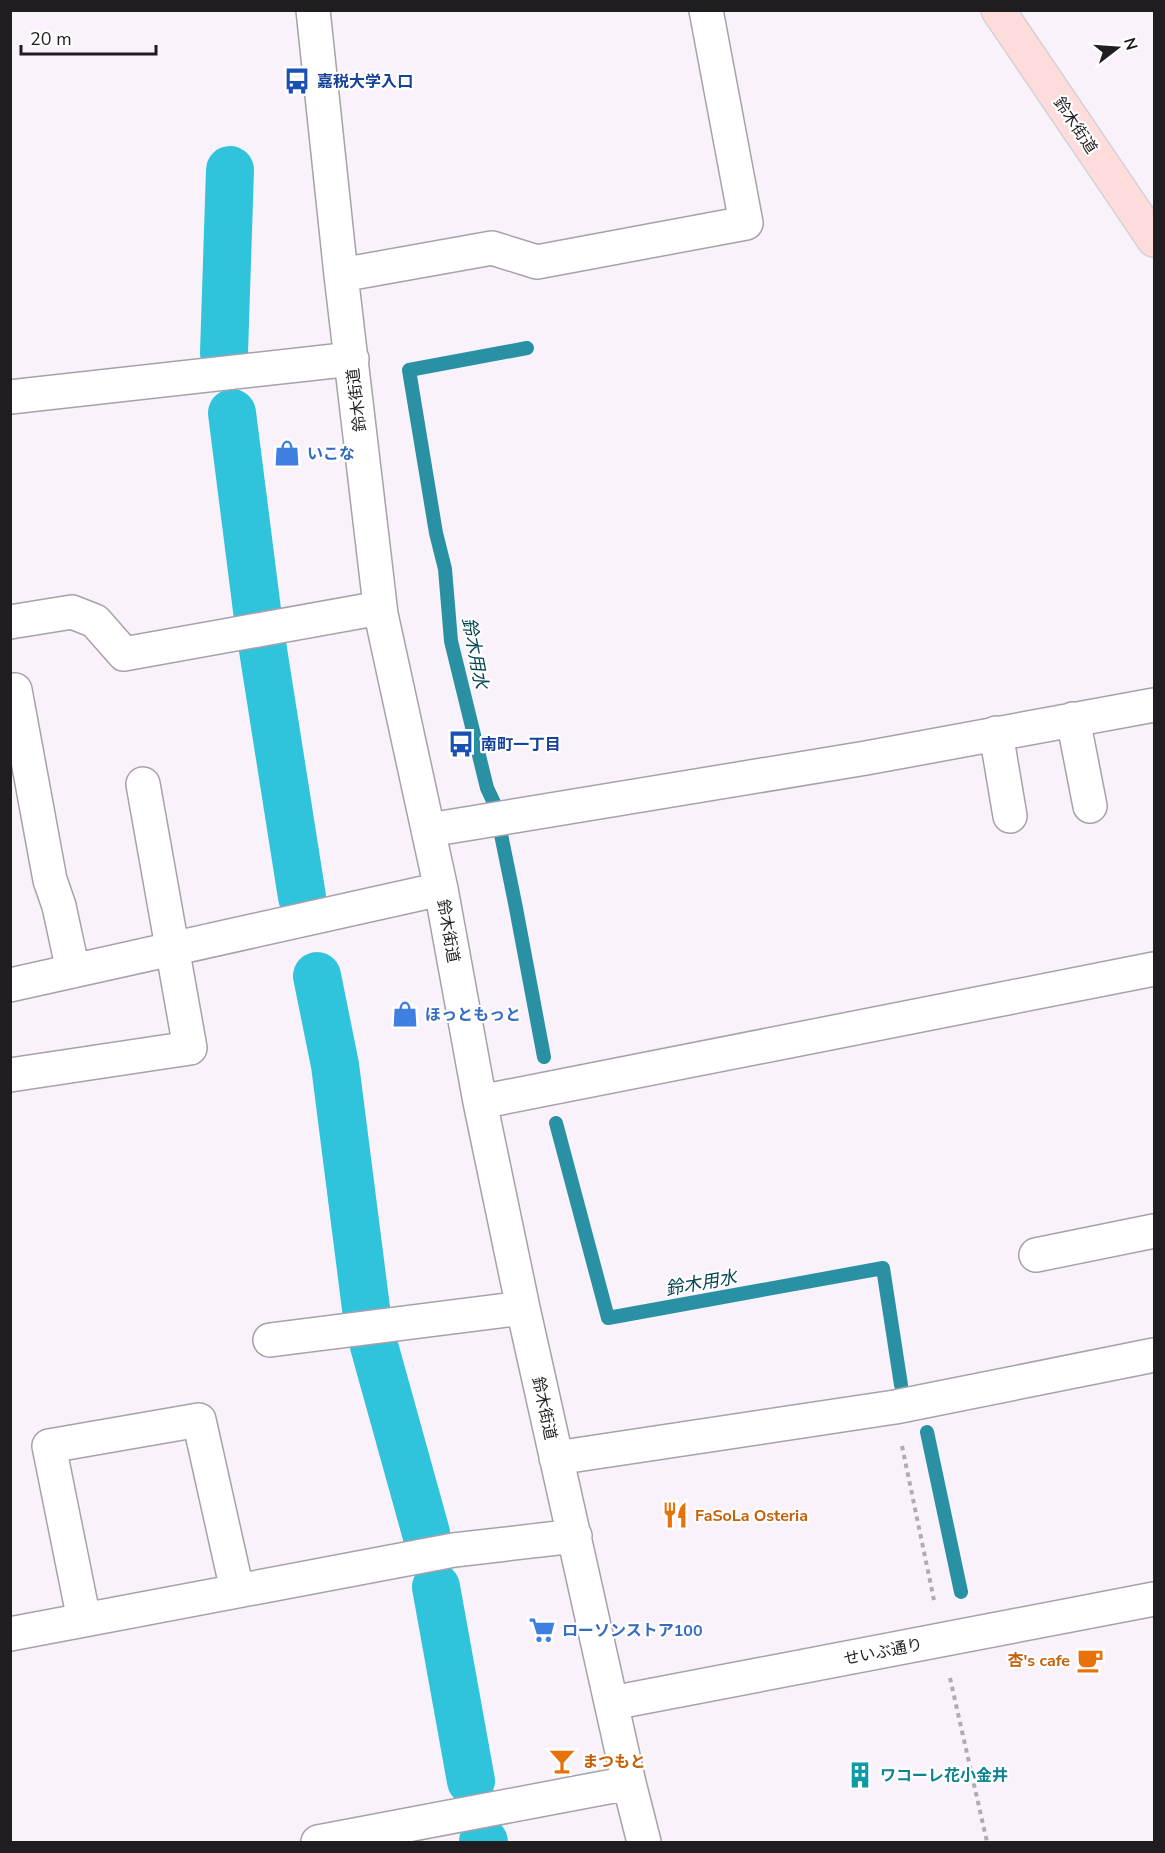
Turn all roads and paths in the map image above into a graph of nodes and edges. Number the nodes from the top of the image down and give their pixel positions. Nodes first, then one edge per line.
1 (314, 10) edge
2 (706, 10) edge
3 (998, 10) edge
4 (1154, 238) edge
5 (341, 275) junction
6 (352, 359) junction
7 (10, 397) edge
8 (380, 608) junction
9 (10, 622) edge
10 (15, 690) dead end
11 (1155, 705) edge
12 (1073, 719) junction
13 (996, 733) junction
14 (143, 784) dead end
15 (1090, 806) dead end
16 (1010, 816) dead end
17 (429, 830) junction
18 (441, 889) junction
19 (172, 949) junction
20 (1155, 969) edge
21 (73, 971) junction
22 (10, 985) edge
23 (10, 1075) edge
24 (480, 1102) junction
25 (1155, 1231) edge
26 (1036, 1255) dead end
27 (524, 1308) junction
28 (270, 1340) dead end
29 (1155, 1355) edge
30 (556, 1458) junction
31 (575, 1536) junction
32 (237, 1590) junction
33 (1155, 1599) edge
34 (84, 1620) junction
35 (10, 1634) edge
36 (612, 1703) junction
37 (629, 1783) junction
38 (318, 1842) edge
39 (644, 1842) edge

1 - 5 street, 鈴木街道
2 - 5 street
3 - 4 main road, 鈴木街道
5 - 6 street, 鈴木街道
6 - 7 street
6 - 8 street, 鈴木街道
8 - 9 street
8 - 17 street, 鈴木街道
10 - 21 street
11 - 12 street
12 - 13 street
12 - 15 street
13 - 16 street
13 - 17 street
14 - 19 street
17 - 18 street, 鈴木街道
18 - 19 street
18 - 24 street, 鈴木街道
19 - 21 street
19 - 23 street
20 - 24 street
21 - 22 street
24 - 27 street, 鈴木街道
25 - 26 street
27 - 28 street
27 - 30 street, 鈴木街道
29 - 30 street
30 - 31 street, 鈴木街道
31 - 32 street
31 - 36 street, 鈴木街道
32 - 34 street
32 - 34 street
33 - 36 street, せいぶ通り
34 - 35 street
36 - 37 street, 鈴木街道
37 - 38 street
37 - 39 street, 鈴木街道

